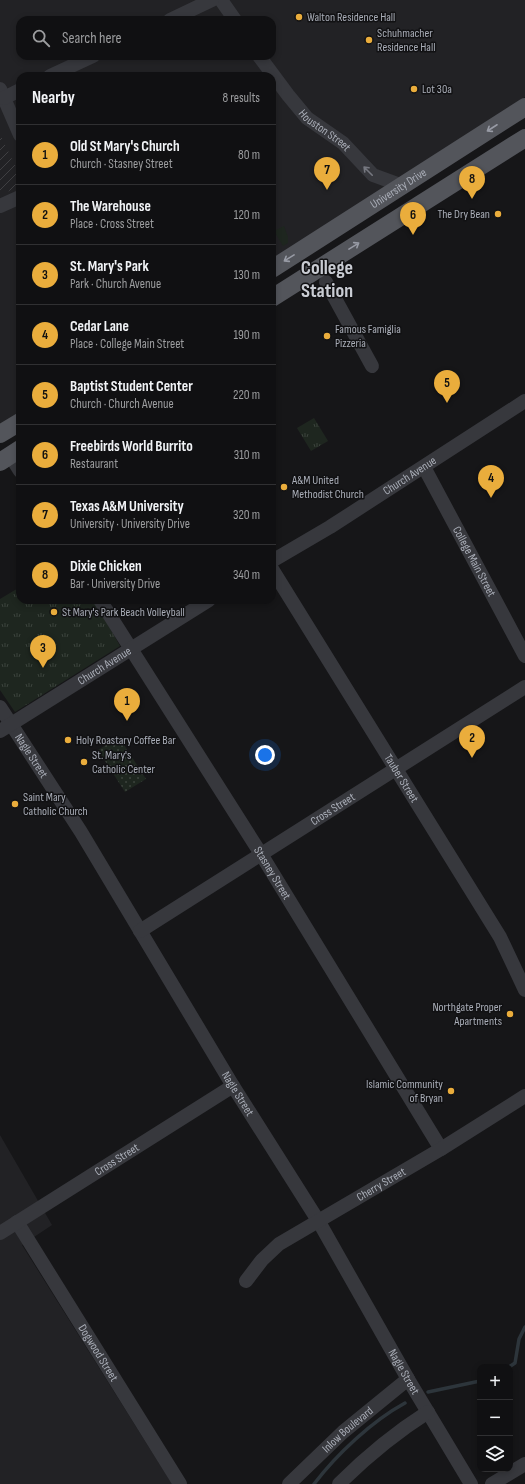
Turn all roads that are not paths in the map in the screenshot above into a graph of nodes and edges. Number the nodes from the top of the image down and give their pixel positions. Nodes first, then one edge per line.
1 (212, 0) edge
2 (222, 0) edge
3 (178, 16) edge
4 (232, 16) edge
5 (84, 60) edge
6 (263, 60) edge
7 (59, 72) edge
8 (271, 72) edge
9 (276, 79) edge
10 (16, 91) edge
11 (2, 94) edge
12 (525, 107) edge
13 (16, 126) edge
14 (525, 138) edge
15 (403, 186) junction
16 (16, 199) edge
17 (0, 206) edge
18 (276, 266) edge
19 (326, 282) dead end
20 (276, 295) edge
21 (372, 366) dead end
22 (525, 401) edge
23 (16, 424) edge
24 (0, 434) edge
25 (10, 456) edge
26 (16, 465) edge
27 (424, 467) junction
28 (276, 559) edge
29 (276, 575) edge
30 (102, 604) edge
31 (203, 604) edge
32 (131, 650) junction
33 (525, 656) edge
34 (525, 687) edge
35 (0, 707) edge
36 (5, 727) edge
37 (396, 769) junction
38 (261, 854) junction
39 (140, 930) junction
40 (525, 990) edge
41 (233, 1086) junction
42 (525, 1096) edge
43 (441, 1149) junction
44 (17, 1222) junction
45 (319, 1222) junction
46 (0, 1233) edge
47 (246, 1281) dead end
48 (408, 1379) junction
49 (428, 1412) junction
50 (525, 1464) edge
51 (180, 1484) edge
52 (289, 1484) edge
53 (340, 1484) edge
54 (471, 1484) edge
55 (492, 1484) edge

1 - 3 street
2 - 4 street
5 - 7 street
8 -> 6 street, Houston Street
15 -> 9 street, Houston Street
10 - 11 street
11 - 13 street
12 -> 15 main road, University Drive
20 -> 14 main road, University Drive
15 -> 18 main road, University Drive
16 - 17 street
19 - 21 street
22 - 27 street, Church Avenue
23 - 24 main road
25 - 26 street
27 - 28 street, Church Avenue
27 - 33 street, College Main Street
29 - 37 street, Tauber Street
30 - 32 street, Stasney Street
31 - 32 street, Church Avenue
32 - 36 street, Church Avenue
32 - 38 street, Stasney Street
34 - 37 street, Cross Street
35 - 36 street, Nagle Street
36 - 39 street, Nagle Street
37 - 38 street, Cross Street
37 - 40 street, Tauber Street
38 - 39 street, Cross Street
38 - 43 street, Stasney Street
39 - 41 street, Nagle Street
41 - 44 street, Cross Street
41 - 45 street, Nagle Street
42 - 43 street, Cherry Street
43 - 45 street, Cherry Street
44 - 46 street, Cross Street
44 - 51 street, Dogwood Street
45 - 47 street, Cherry Street
45 - 48 street, Nagle Street
48 - 49 street, Nagle Street
48 - 52 street, Inlow Boulevard
49 - 53 street
49 - 54 street, Nagle Street
50 - 55 street

